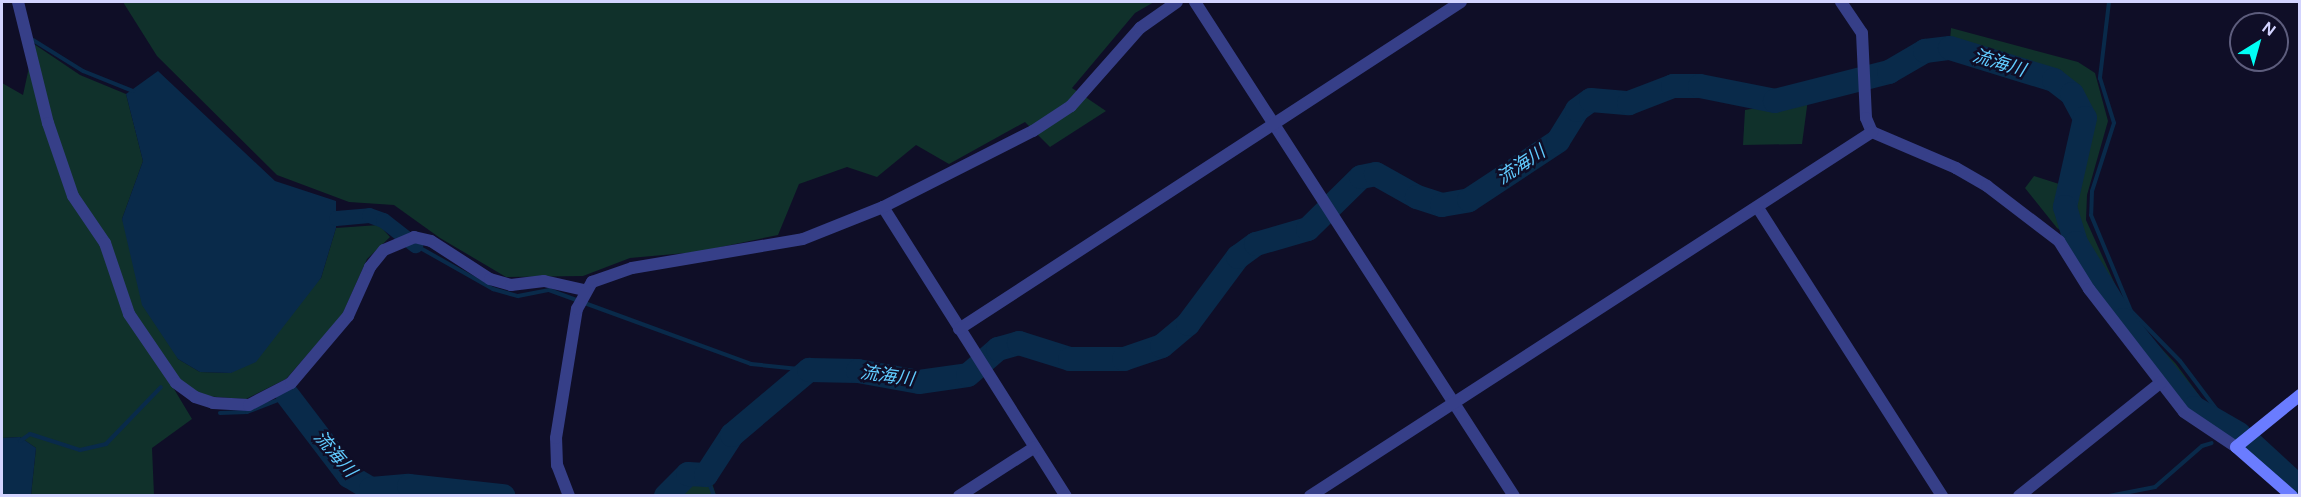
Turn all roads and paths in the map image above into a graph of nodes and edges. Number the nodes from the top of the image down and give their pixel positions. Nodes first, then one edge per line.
1 (18, 2) edge
2 (1177, 2) edge
3 (1195, 2) edge
4 (1461, 2) edge
5 (1841, 2) edge
6 (1274, 124) junction
7 (1872, 132) junction
8 (883, 207) junction
9 (1758, 208) junction
10 (584, 290) junction
11 (959, 329) junction
12 (2160, 383) junction
13 (2300, 394) edge
14 (1455, 403) junction
15 (1035, 447) junction
16 (2236, 447) junction
17 (567, 493) edge
18 (959, 495) edge
19 (1066, 495) edge
20 (1310, 495) edge
21 (1514, 495) edge
22 (1942, 495) edge
23 (2019, 495) edge
24 (2292, 495) edge

1 - 10 street
2 - 8 street
3 - 6 street
4 - 6 street
5 - 7 street
6 - 11 street
6 - 14 street
7 - 9 street
7 - 12 street
8 - 10 street
8 - 11 street
9 - 14 street
9 - 22 street
10 - 17 street
11 - 15 street
12 - 16 street
12 - 23 street
13 - 16 main road
14 - 20 street
14 - 21 street
15 - 18 street
15 - 19 street
16 - 24 main road

